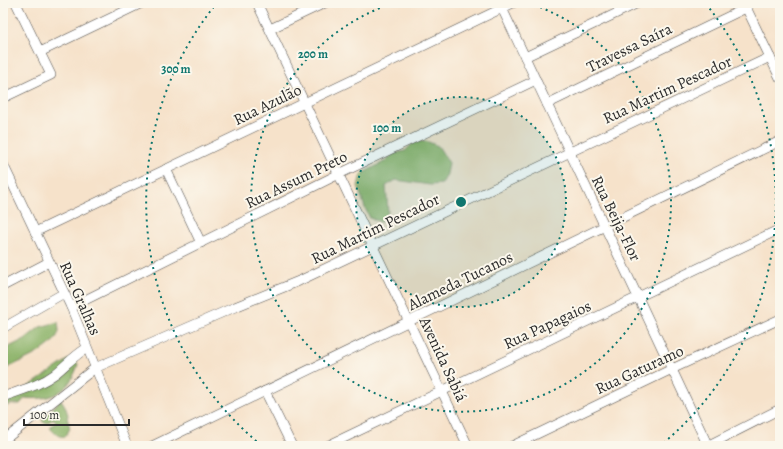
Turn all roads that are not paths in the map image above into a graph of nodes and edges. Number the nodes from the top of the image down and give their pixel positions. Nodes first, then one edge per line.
1 (16, 3) edge
2 (142, 3) edge
3 (257, 3) edge
4 (325, 3) edge
5 (513, 3) edge
6 (638, 3) edge
7 (745, 5) edge
8 (500, 6) edge
9 (270, 29) junction
10 (40, 52) junction
11 (525, 57) junction
12 (770, 57) junction
13 (780, 78) edge
14 (536, 80) junction
15 (3, 98) edge
16 (305, 103) junction
17 (547, 104) junction
18 (780, 141) edge
19 (570, 152) junction
20 (3, 164) edge
21 (166, 169) junction
22 (339, 174) junction
23 (605, 226) junction
24 (780, 229) edge
25 (35, 232) junction
26 (201, 243) junction
27 (373, 246) junction
28 (49, 262) junction
29 (3, 286) edge
30 (64, 293) junction
31 (638, 297) junction
32 (70, 307) junction
33 (780, 319) edge
34 (409, 321) junction
35 (3, 328) edge
36 (87, 348) junction
37 (95, 368) junction
38 (672, 370) junction
39 (442, 390) junction
40 (265, 391) junction
41 (3, 397) edge
42 (780, 410) edge
43 (3, 441) edge
44 (127, 446) edge
45 (152, 446) edge
46 (292, 446) edge
47 (327, 446) edge
48 (468, 446) edge
49 (512, 446) edge
50 (708, 446) edge

1 - 10 street
2 - 10 street
3 - 9 street, Avenida Sabiá
4 - 9 street
5 - 8 street, Rua Azulão
6 - 11 street
7 - 12 street
7 - 17 street, Travessa Saíra
8 - 11 street, Rua Beija-Flor
8 - 16 street, Rua Azulão
9 - 16 street, Avenida Sabiá
10 - 15 street
11 - 14 street, Rua Beija-Flor
12 - 13 street
12 - 19 street, Rua Martim Pescador
14 - 17 street, Rua Beija-Flor
14 - 22 street, Rua Assum Preto
16 - 21 street, Rua Azulão
16 - 22 street, Avenida Sabiá
17 - 19 street, Rua Beija-Flor
18 - 23 street, Alameda Tucanos
19 - 23 street, Rua Beija-Flor
19 - 27 street, Rua Martim Pescador
20 - 25 street, Rua Gralhas
21 - 25 street, Rua Azulão
21 - 26 street
22 - 26 street, Rua Assum Preto
22 - 27 street, Avenida Sabiá
23 - 31 street, Rua Beija-Flor
23 - 34 street, Alameda Tucanos
24 - 31 street, Rua Papagaios
25 - 28 street, Rua Gralhas
26 - 32 street, Rua Assum Preto
27 - 34 street, Avenida Sabiá
27 - 37 street, Rua Martim Pescador
28 - 29 street
28 - 30 street, Rua Gralhas
30 - 32 street, Rua Gralhas
30 - 35 street
31 - 38 street, Rua Beija-Flor
31 - 39 street, Rua Papagaios
32 - 36 street, Rua Gralhas
33 - 38 street, Rua Gaturamo
34 - 39 street, Avenida Sabiá
34 - 40 street, Alameda Tucanos
36 - 37 street, Rua Gralhas
36 - 41 street
37 - 43 street, Rua Martim Pescador
37 - 44 street, Rua Gralhas
38 - 49 street, Rua Gaturamo
38 - 50 street, Rua Beija-Flor
39 - 47 street, Rua Papagaios
39 - 48 street, Avenida Sabiá
40 - 45 street, Alameda Tucanos
40 - 46 street
42 - 50 street

